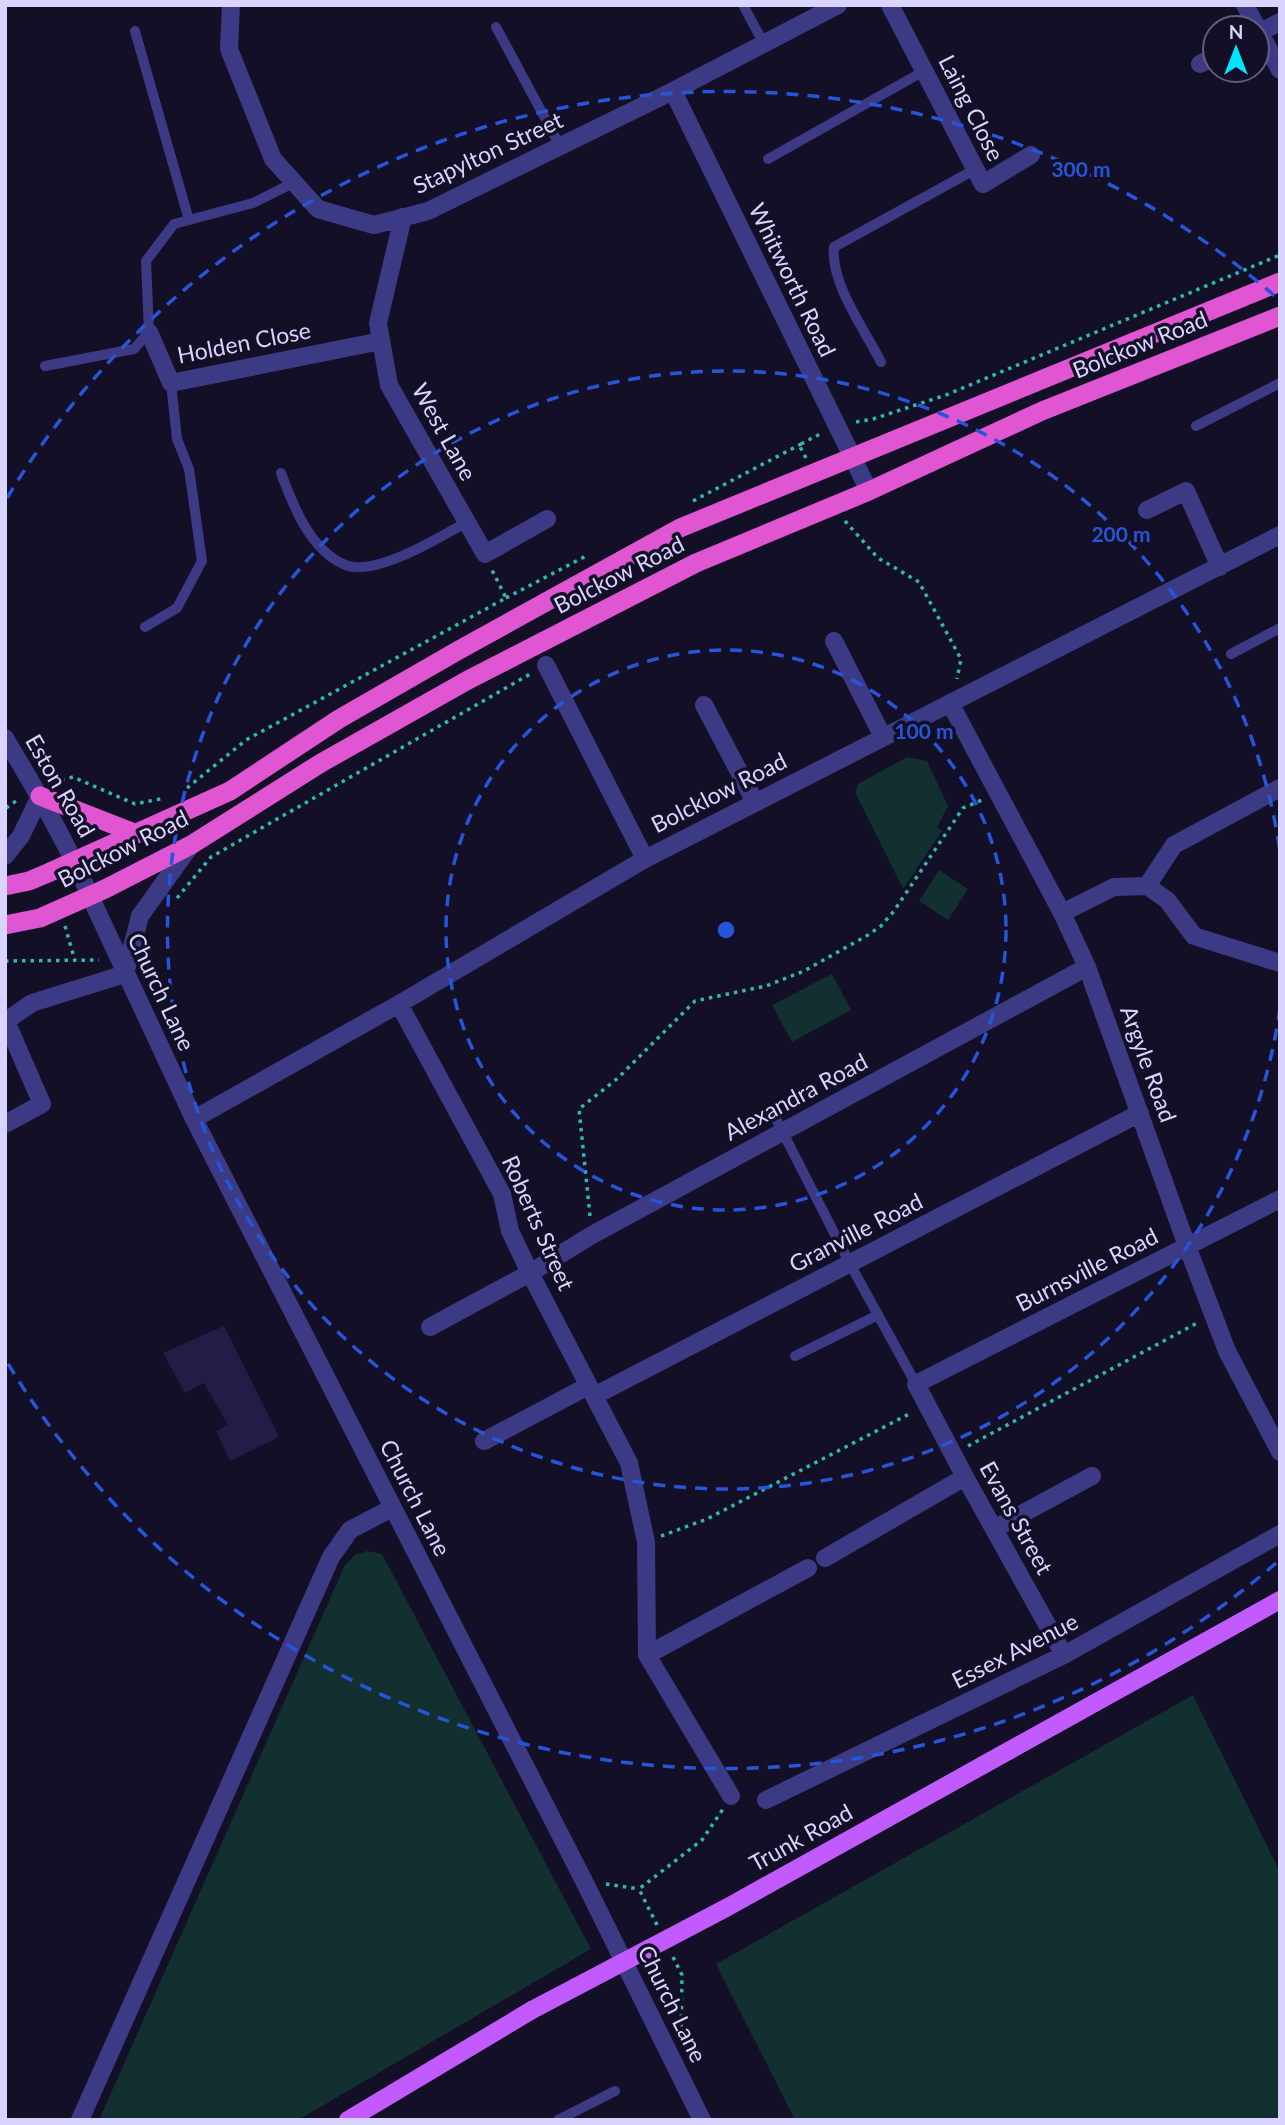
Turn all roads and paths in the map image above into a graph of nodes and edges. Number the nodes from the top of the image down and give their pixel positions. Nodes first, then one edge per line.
1 (231, 5) edge
2 (743, 5) edge
3 (838, 5) edge
4 (890, 5) edge
5 (496, 27) dead end
6 (135, 31) dead end
7 (764, 44) junction
8 (1271, 55) edge
9 (1280, 70) edge
10 (924, 71) junction
11 (673, 91) junction
12 (561, 146) junction
13 (1031, 155) dead end
14 (768, 159) dead end
15 (974, 170) junction
16 (293, 183) junction
17 (403, 218) junction
18 (189, 220) junction
19 (1280, 282) edge
20 (1280, 316) edge
21 (149, 332) junction
22 (381, 341) junction
23 (881, 362) dead end
24 (44, 366) dead end
25 (171, 383) junction
26 (1280, 383) edge
27 (1196, 426) dead end
28 (852, 458) junction
29 (281, 473) dead end
30 (869, 491) junction
31 (1147, 510) dead end
32 (547, 519) dead end
33 (467, 522) junction
34 (1280, 535) edge
35 (485, 554) junction
36 (1220, 567) junction
37 (145, 627) dead end
38 (1280, 628) edge
39 (834, 641) dead end
40 (1231, 654) dead end
41 (546, 665) joint
42 (950, 703) junction
43 (704, 705) dead end
44 (883, 737) junction
45 (5, 738) edge
46 (1280, 788) edge
47 (38, 791) junction
48 (999, 792) junction
49 (755, 803) junction
50 (183, 804) junction
51 (6, 808) edge
52 (136, 834) junction
53 (196, 841) junction
54 (5, 856) edge
55 (211, 857) junction
56 (645, 859) junction
57 (75, 861) junction
58 (5, 886) edge
59 (1147, 886) junction
60 (90, 896) junction
61 (171, 906) dead end
62 (1062, 913) junction
63 (5, 925) edge
64 (5, 961) edge
65 (1280, 963) edge
66 (122, 967) junction
67 (1087, 967) junction
68 (399, 1004) junction
69 (1140, 1113) junction
70 (194, 1119) junction
71 (5, 1124) edge
72 (779, 1126) junction
73 (1280, 1199) edge
74 (592, 1235) junction
75 (1187, 1246) junction
76 (850, 1264) junction
77 (530, 1273) junction
78 (1213, 1314) junction
79 (878, 1315) junction
80 (430, 1327) dead end
81 (795, 1356) dead end
82 (916, 1384) junction
83 (591, 1391) junction
84 (927, 1405) junction
85 (484, 1441) dead end
86 (1280, 1452) edge
87 (953, 1454) junction
88 (1091, 1476) dead end
89 (965, 1477) junction
90 (392, 1508) junction
91 (994, 1529) junction
92 (1280, 1534) edge
93 (646, 1542) junction
94 (825, 1558) dead end
95 (808, 1568) dead end
96 (1280, 1600) edge
97 (647, 1655) junction
98 (1064, 1655) junction
99 (732, 1796) dead end
100 (766, 1800) dead end
101 (584, 1881) junction
102 (639, 1889) dead end
103 (615, 2091) dead end
104 (80, 2120) edge
105 (348, 2120) edge
106 (558, 2120) edge
107 (702, 2120) edge

1 - 16 street, Stapylton Street
2 - 7 lane
3 - 7 street, Stapylton Street
4 - 10 street, Laing Close
5 - 12 lane
6 - 18 lane
7 - 11 street, Stapylton Street
8 - 9 street
10 - 14 lane
10 - 15 street, Laing Close
11 - 12 street, Stapylton Street
11 - 28 street, Whitworth Road
12 - 17 street, Stapylton Street
13 - 15 street, Laing Close
15 - 23 lane
16 - 17 street, Stapylton Street
16 - 18 lane
17 - 22 street, West Lane
18 - 21 lane
19 - 28 highway, Bolckow Road
20 - 30 highway, Bolckow Road
21 - 24 lane
21 - 25 street, Holden Close
22 - 25 street, Holden Close
22 - 33 street, West Lane
25 - 37 lane
26 - 27 lane
28 - 30 street, Whitworth Road
28 - 50 highway, Bolckow Road
29 - 33 lane
30 - 53 highway, Bolckow Road
31 - 36 street
32 - 35 street
33 - 35 street, West Lane
34 - 36 street, Bolcklow Road
35 - 50 path
36 - 42 street, Bolcklow Road
38 - 40 lane
39 - 44 street
41 - 55 path
41 - 56 street
42 - 44 street, Bolcklow Road
42 - 48 street, Argyle Road
43 - 49 street
44 - 49 street, Bolcklow Road
45 - 47 street, Eston Road
46 - 59 street
47 - 50 path
47 - 51 path
47 - 52 highway
47 - 54 street
47 - 57 street, Eston Road
48 - 62 street, Argyle Road
48 - 74 path
49 - 56 street, Bolcklow Road
50 - 52 highway, Bolckow Road
52 - 57 highway, Bolckow Road
53 - 55 path
53 - 60 highway, Bolckow Road
53 - 66 street
55 - 61 path
56 - 68 street, Bolcklow Road
57 - 58 highway, Bolckow Road
57 - 60 street, Eston Road
59 - 62 street
59 - 65 street
60 - 63 highway, Bolckow Road
60 - 66 street, Church Lane
62 - 67 street, Argyle Road
64 - 66 path
66 - 70 street, Church Lane
66 - 71 street
67 - 69 street, Argyle Road
67 - 72 street, Alexandra Road
68 - 70 street, Bolcklow Road
68 - 77 street, Roberts Street
69 - 75 street, Argyle Road
69 - 76 street, Granville Road
70 - 90 street, Church Lane
72 - 74 street, Alexandra Road
72 - 76 lane
73 - 75 street, Burnsville Road
74 - 77 street, Alexandra Road
75 - 78 street, Argyle Road
75 - 82 street, Burnsville Road
76 - 79 lane
76 - 83 street, Granville Road
77 - 80 street, Alexandra Road
77 - 83 street, Roberts Street
78 - 86 street, Argyle Road
78 - 87 path
79 - 81 lane
79 - 82 lane
82 - 84 street, Evans Street
83 - 85 street, Granville Road
83 - 93 street, Roberts Street
84 - 87 street, Evans Street
84 - 93 path
87 - 89 street, Evans Street
88 - 91 street
89 - 91 street, Evans Street
89 - 94 street
90 - 101 street, Church Lane
90 - 104 street
91 - 98 street, Evans Street
92 - 98 street, Essex Avenue
93 - 97 street, Roberts Street
95 - 97 street
96 - 105 main road, Trunk Road, bridge
97 - 99 street
98 - 100 street, Essex Avenue
101 - 102 path
101 - 107 street, Church Lane
103 - 106 lane

